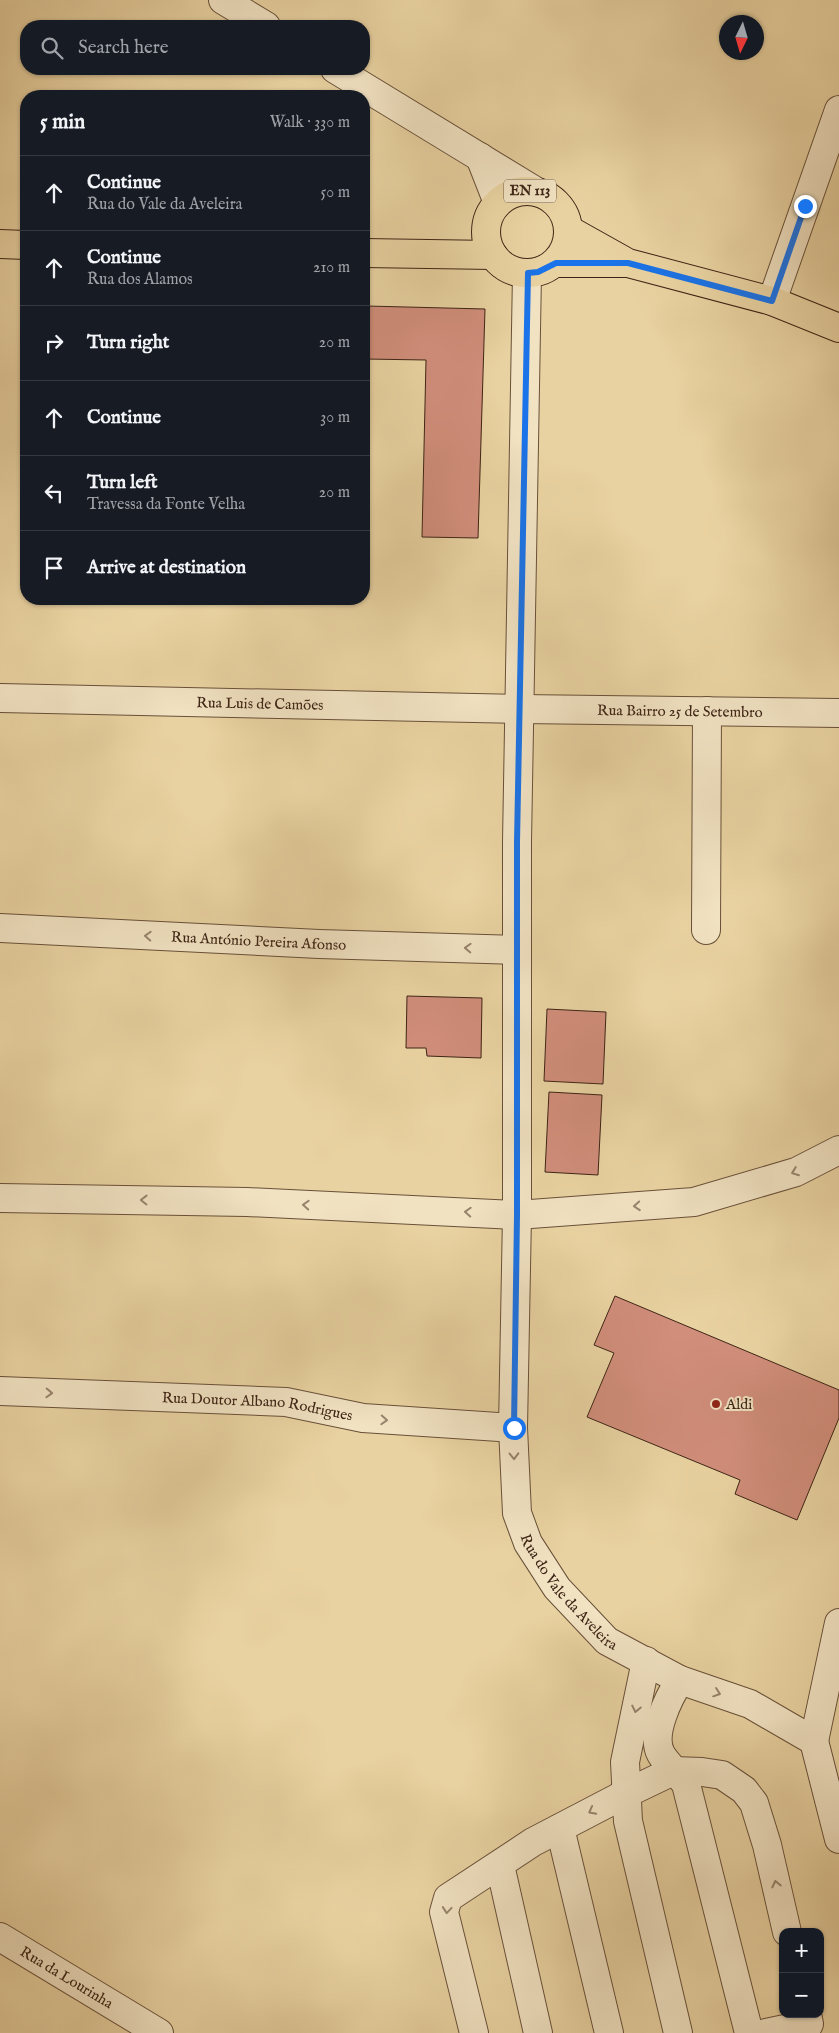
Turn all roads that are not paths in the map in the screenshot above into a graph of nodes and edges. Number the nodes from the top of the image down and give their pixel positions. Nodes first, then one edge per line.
1 (223, 0) edge
2 (256, 20) edge
3 (346, 75) edge
4 (839, 110) edge
5 (480, 157) junction
6 (537, 192) junction
7 (492, 214) junction
8 (569, 230) junction
9 (0, 244) edge
10 (20, 245) edge
11 (370, 253) edge
12 (434, 255) junction
13 (493, 255) junction
14 (556, 263) junction
15 (628, 263) junction
16 (528, 273) junction
17 (772, 301) junction
18 (839, 328) edge
19 (0, 698) edge
20 (520, 709) junction
21 (707, 711) junction
22 (839, 713) edge
23 (0, 928) edge
24 (706, 930) dead end
25 (517, 950) junction
26 (839, 1150) edge
27 (0, 1198) edge
28 (517, 1215) junction
29 (0, 1391) edge
30 (514, 1428) junction
31 (839, 1623) edge
32 (646, 1661) junction
33 (680, 1680) junction
34 (814, 1741) junction
35 (672, 1771) junction
36 (625, 1794) junction
37 (560, 1828) junction
38 (839, 1839) edge
39 (500, 1865) junction
40 (786, 1928) edge
41 (0, 1937) edge
42 (808, 2018) edge
43 (159, 2033) edge
44 (474, 2033) edge
45 (538, 2033) edge
46 (609, 2033) edge
47 (678, 2033) edge
48 (749, 2033) edge
49 (766, 2033) edge

1 - 2 street
3 - 5 street
4 - 17 street
5 - 6 street
5 - 7 street
6 - 7 main road, EN 113
6 - 8 main road, EN 113
7 - 12 main road, EN 113
7 - 13 main road
8 - 14 main road
8 - 15 main road
9 - 10 main road
11 - 12 main road
12 - 13 main road
13 - 16 main road
14 - 15 main road
14 - 16 main road
15 - 17 main road
16 - 20 street, Rua do Vale da Aveleira
17 - 18 main road
19 - 20 street, Rua Luis de Camões
20 - 21 street, Rua Bairro 25 de Setembro
20 - 25 street, Rua do Vale da Aveleira
21 - 22 street, Rua Bairro 25 de Setembro
21 - 24 street
25 -> 23 street, Rua António Pereira Afonso
25 - 28 street, Rua do Vale da Aveleira
26 -> 28 street
28 -> 27 street
28 - 30 street, Rua do Vale da Aveleira
29 -> 30 street, Rua Doutor Albano Rodrigues
30 -> 32 street, Rua do Vale da Aveleira
31 - 34 street
32 - 33 street, Rua do Vale da Aveleira
32 -> 36 street
33 -> 34 street, Rua do Vale da Aveleira
33 - 35 street
34 - 38 street
35 - 36 street
40 -> 35 street
35 - 48 street
36 -> 37 street
36 - 47 street
37 - 39 street
37 - 46 street
39 -> 44 street
39 - 45 street
41 - 43 street, Rua da Lourinha
42 - 49 street

